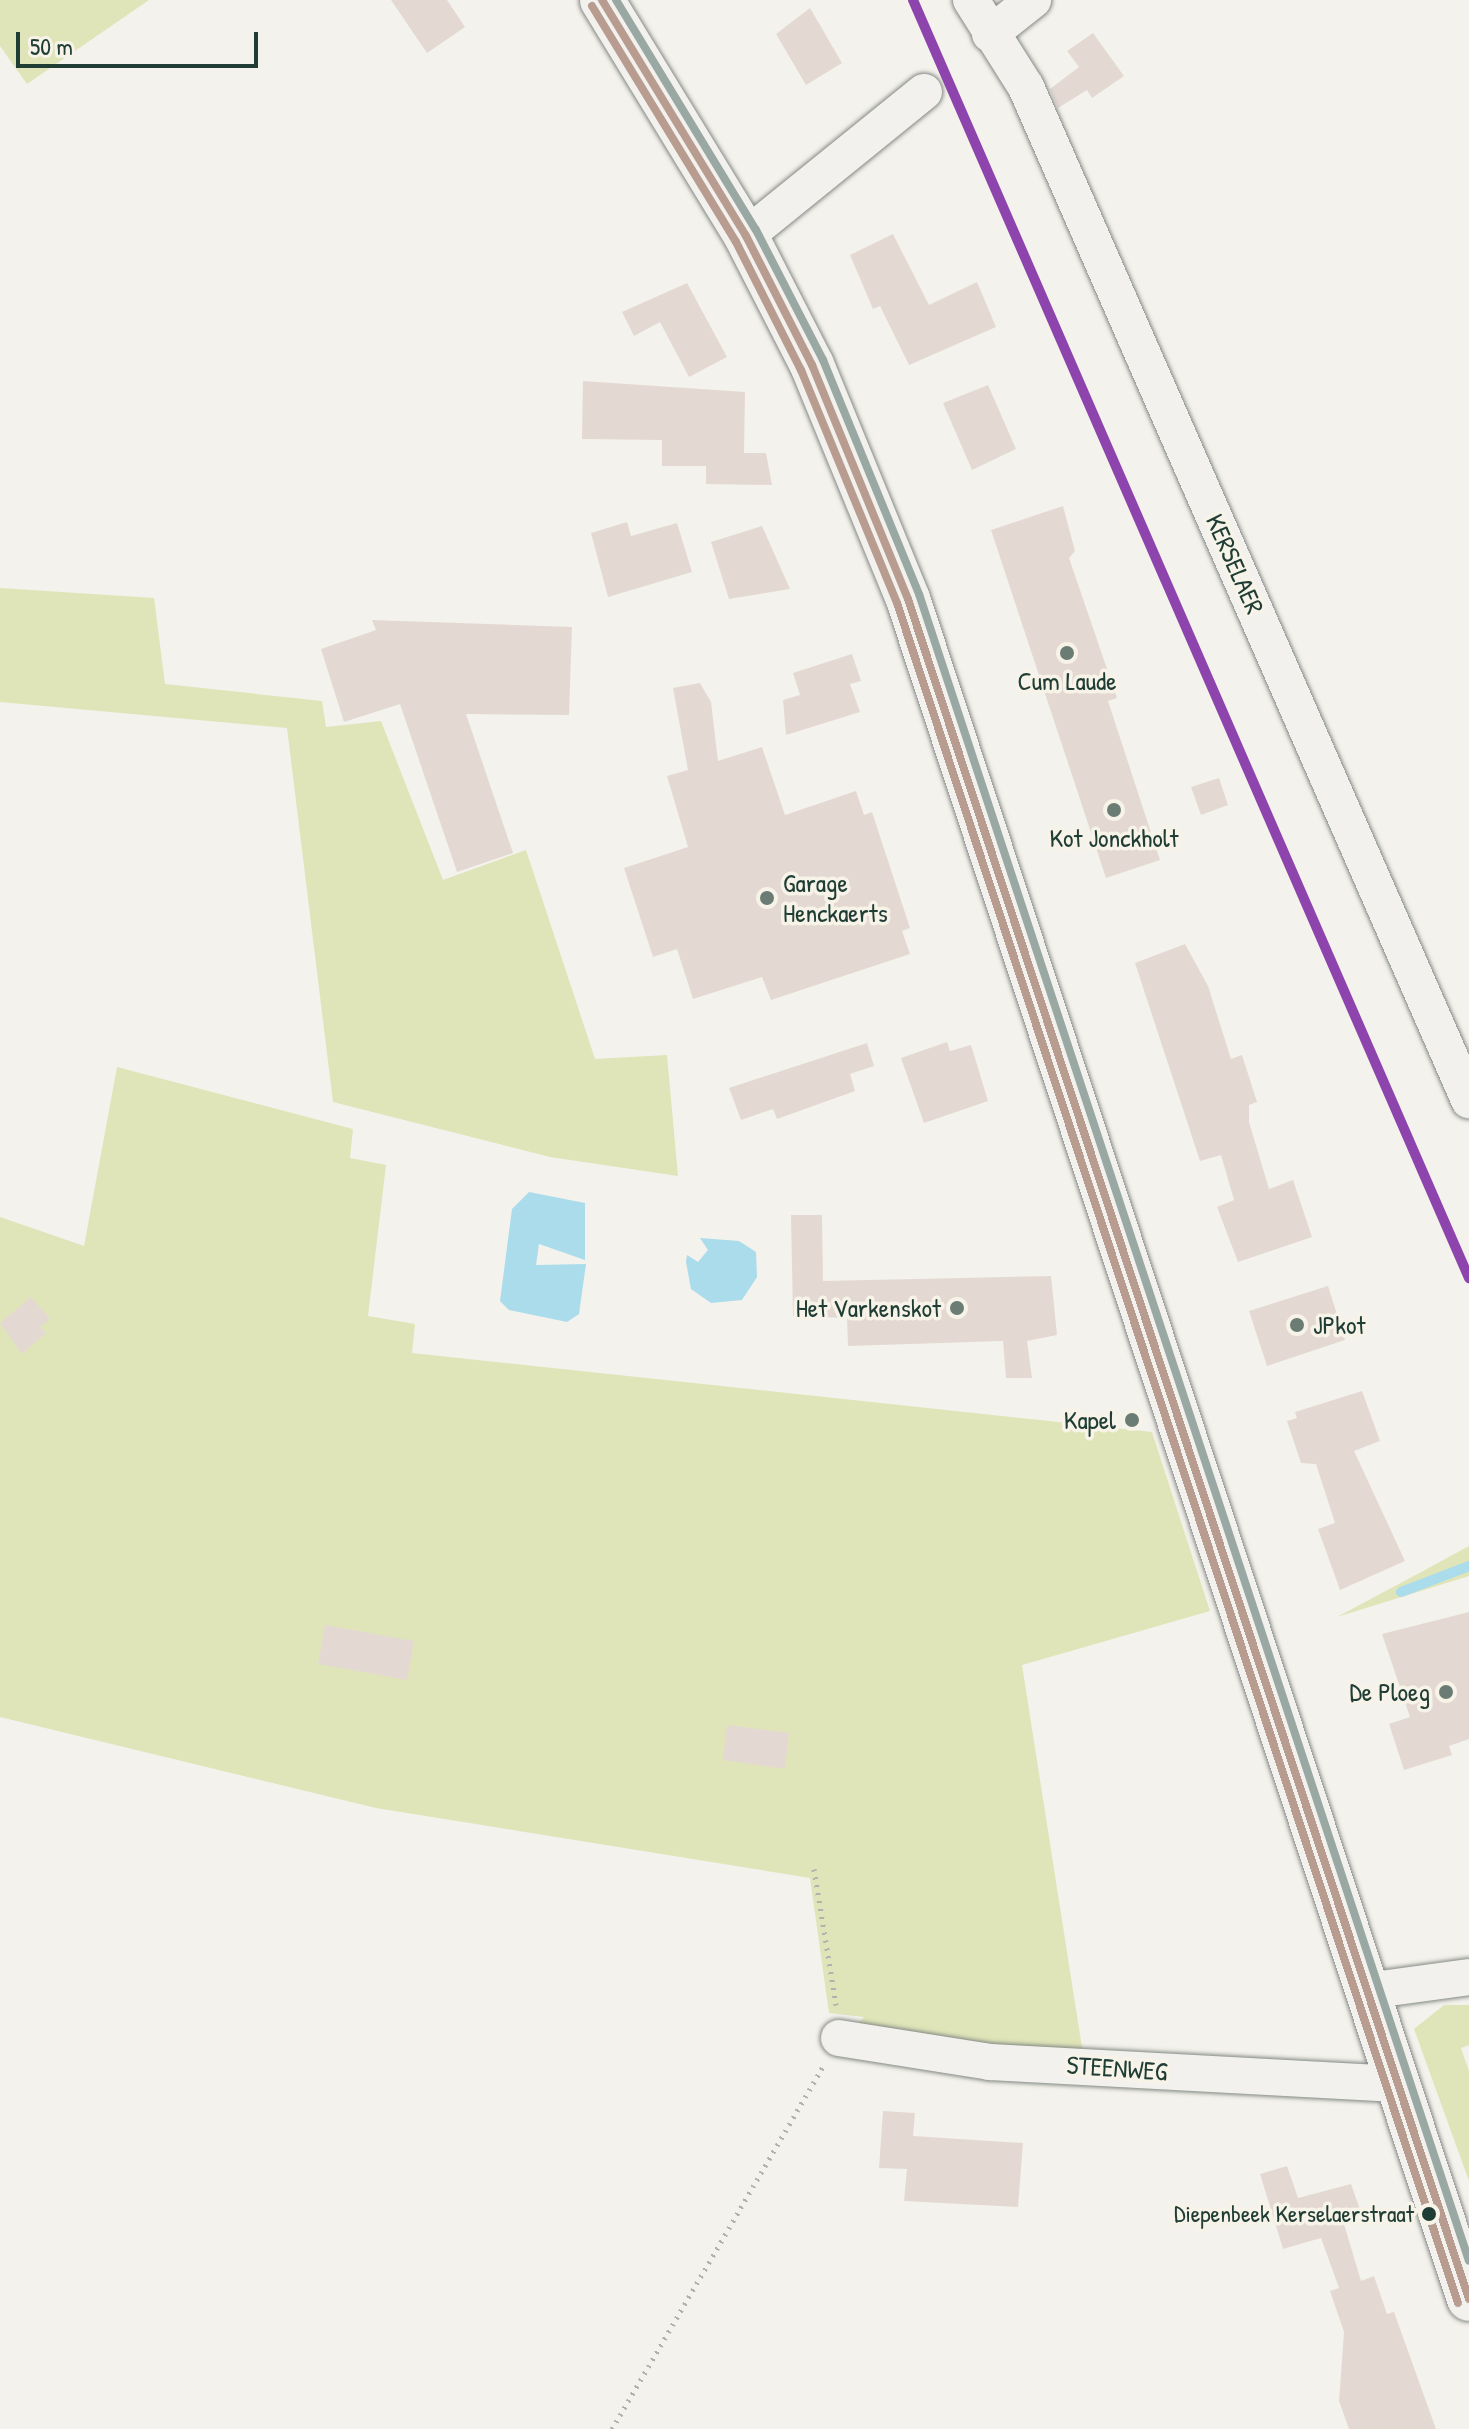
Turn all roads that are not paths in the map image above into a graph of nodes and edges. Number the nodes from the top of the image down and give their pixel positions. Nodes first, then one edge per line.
1 (602, 0) edge
2 (971, 0) edge
3 (1033, 0) edge
4 (990, 34) junction
5 (924, 92) dead end
6 (746, 236) junction
7 (1469, 1100) edge
8 (1469, 1977) edge
9 (1367, 1991) junction
10 (839, 2038) road end
11 (1397, 2084) junction
12 (1469, 2299) edge

1 - 6 main road
2 - 4 street, KERSELAER
3 - 4 street
4 - 7 street, KERSELAER
5 - 6 street
6 - 9 main road
8 - 9 street
9 - 11 main road
10 - 11 street, STEENWEG
11 - 12 main road

